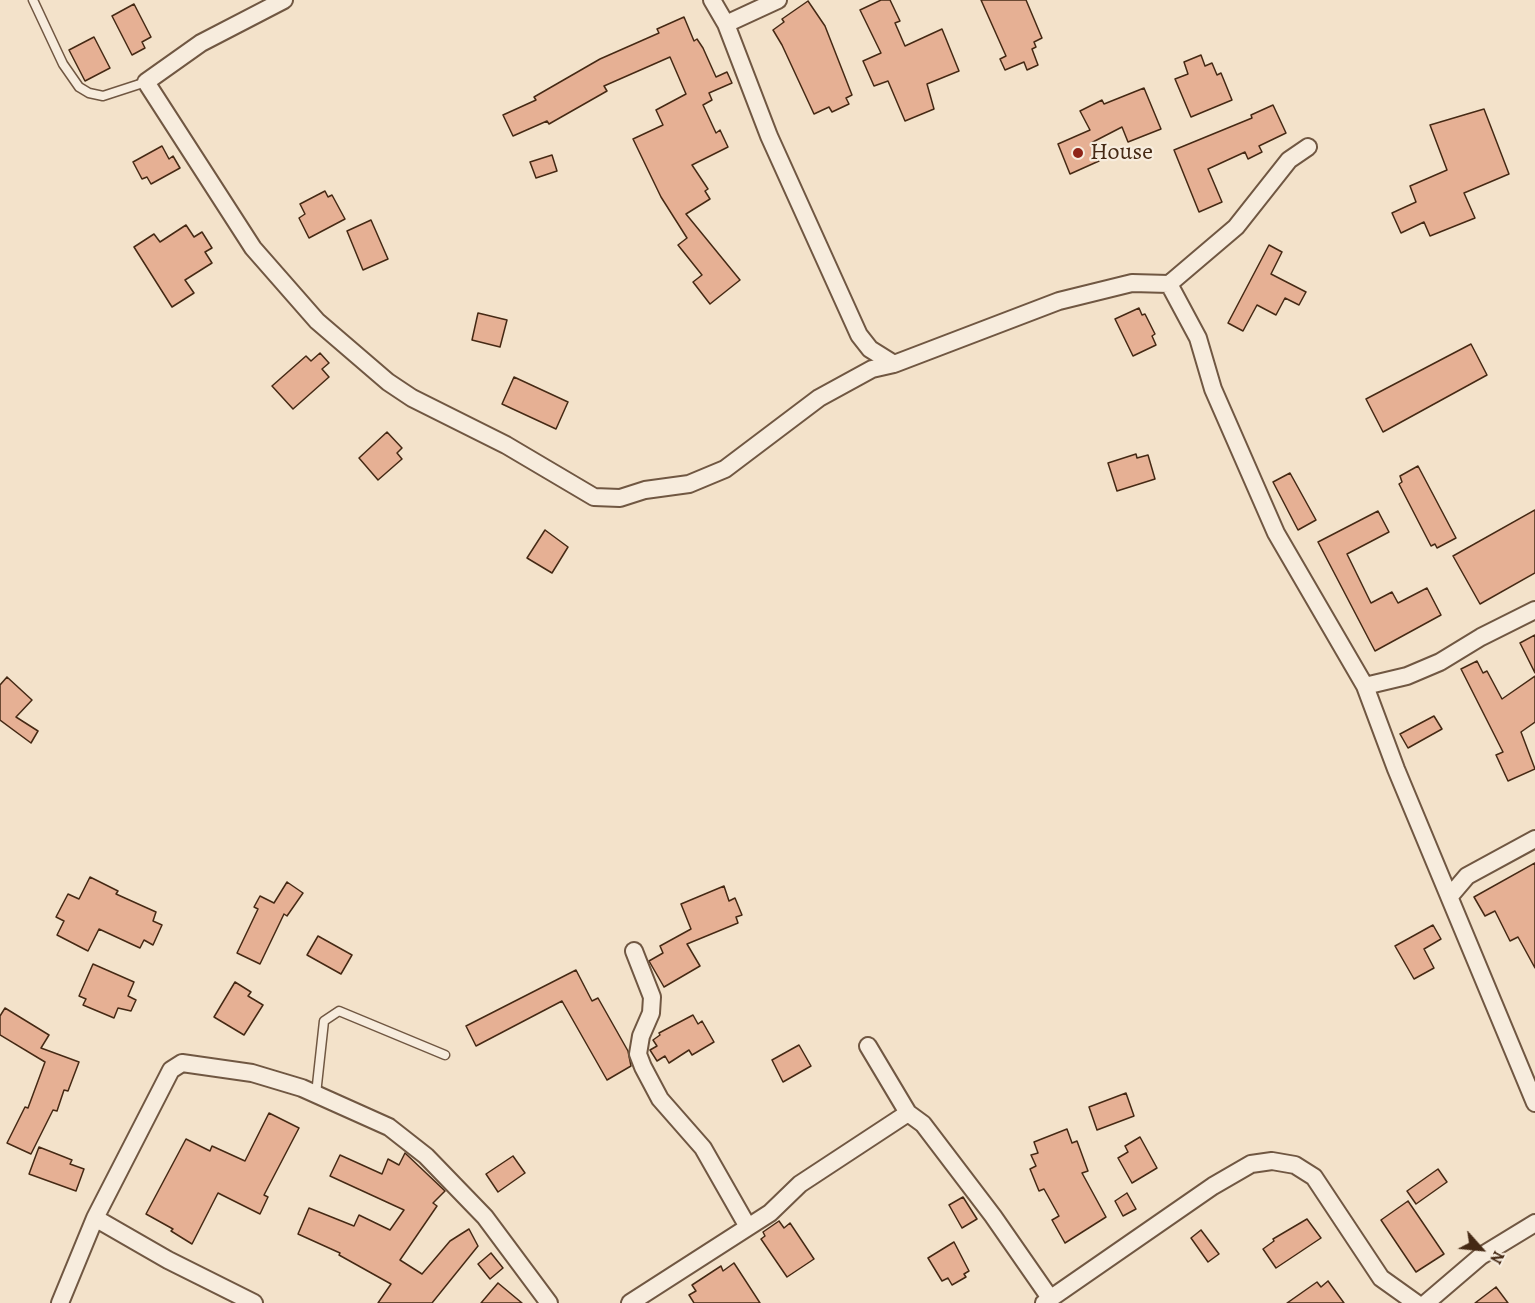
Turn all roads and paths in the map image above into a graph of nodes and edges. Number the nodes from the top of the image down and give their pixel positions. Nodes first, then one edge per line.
1 (33, 0) edge
2 (284, 0) edge
3 (712, 0) edge
4 (778, 0) edge
5 (726, 24) junction
6 (146, 82) junction
7 (1308, 147) dead end
8 (1169, 284) junction
9 (894, 363) junction
10 (1535, 610) edge
11 (1365, 686) junction
12 (1535, 839) edge
13 (1450, 896) junction
14 (634, 951) dead end
15 (868, 1046) dead end
16 (445, 1055) dead end
17 (316, 1094) junction
18 (1535, 1103) edge
19 (908, 1113) junction
20 (95, 1218) junction
21 (1535, 1223) edge
22 (748, 1227) junction
23 (1047, 1301) edge
24 (60, 1303) edge
25 (254, 1303) edge
26 (549, 1303) edge
27 (630, 1303) edge
28 (1416, 1303) edge
29 (1426, 1303) edge

1 - 6 lane
2 - 6 street
3 - 5 street
4 - 5 street
5 - 9 street
6 - 9 street
7 - 8 street
8 - 9 street
8 - 11 street
10 - 11 street
11 - 13 street
12 - 13 street
13 - 18 street
14 - 22 street
15 - 19 street
16 - 17 lane
17 - 20 street
17 - 26 street
19 - 22 street
19 - 23 street
20 - 24 street
20 - 25 street
21 - 29 street
22 - 27 street
23 - 28 street

